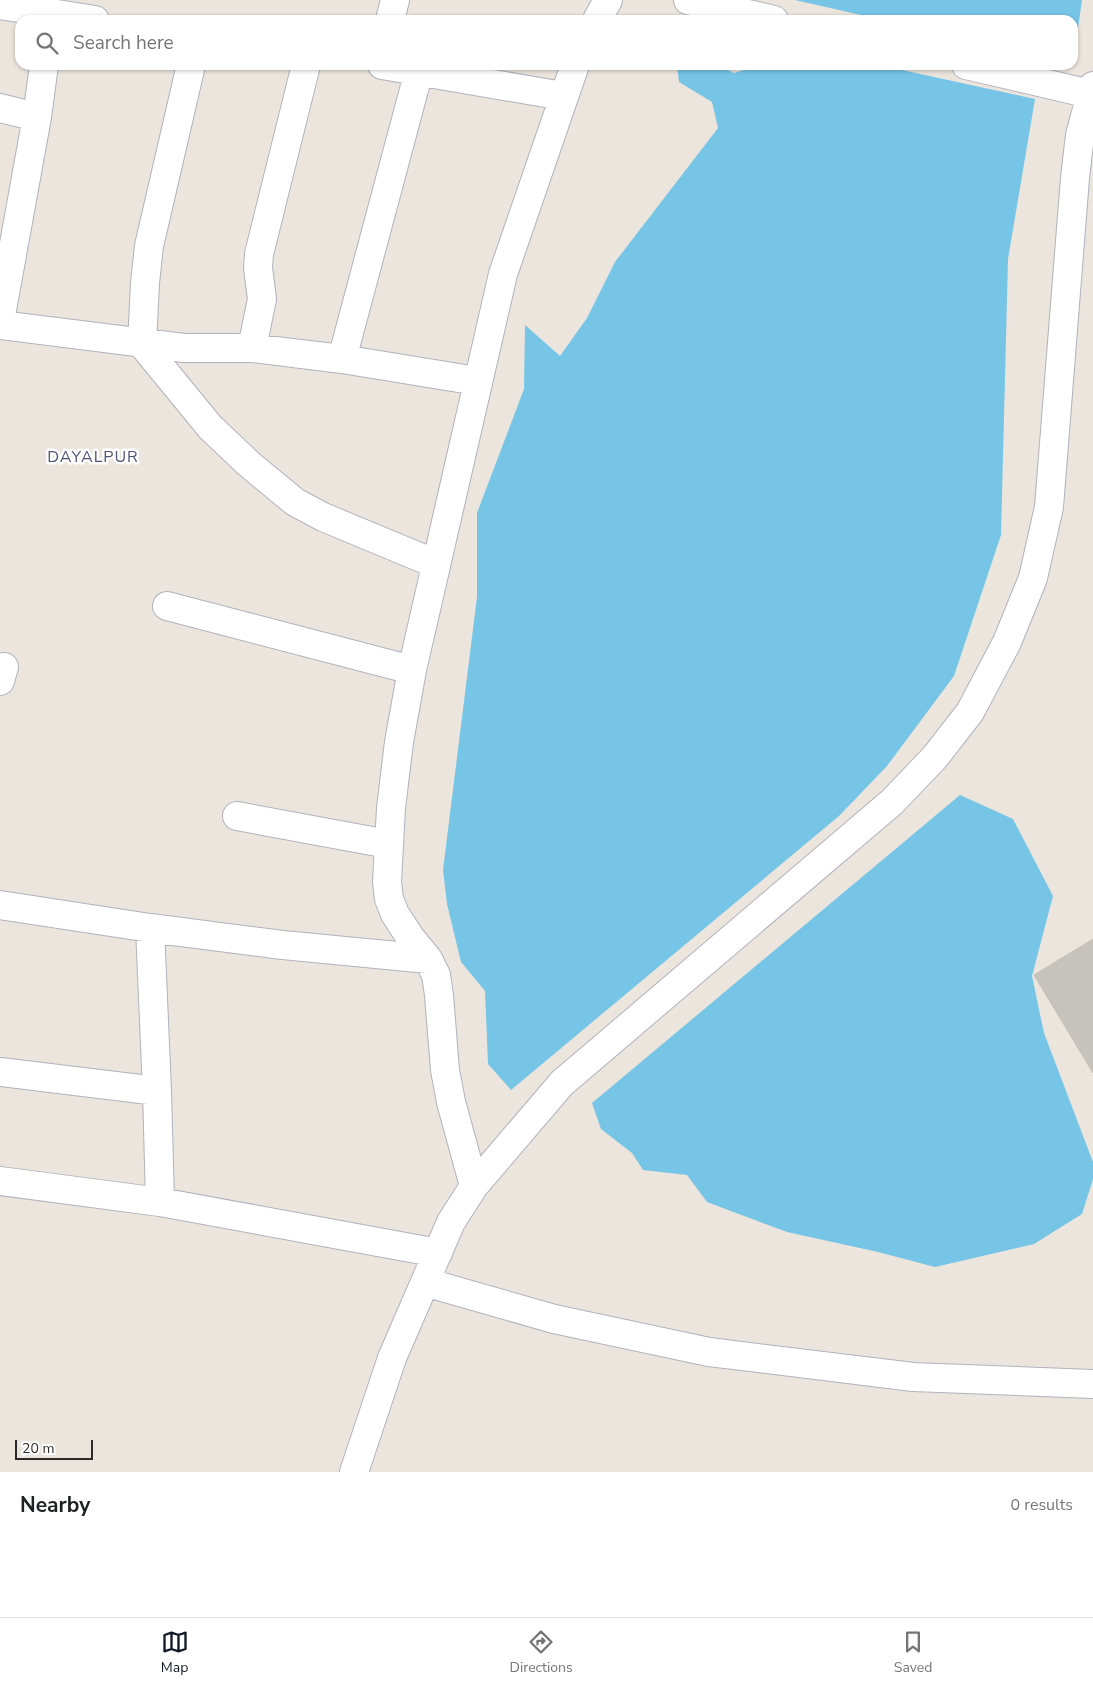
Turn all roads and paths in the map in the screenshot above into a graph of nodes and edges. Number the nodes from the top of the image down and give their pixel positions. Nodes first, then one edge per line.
1 (395, 0) edge
2 (608, 0) edge
3 (688, 0) edge
4 (0, 6) edge
5 (40, 15) edge
6 (391, 15) edge
7 (600, 15) edge
8 (752, 15) edge
9 (43, 70) edge
10 (190, 70) edge
11 (305, 70) edge
12 (413, 70) edge
13 (573, 70) edge
14 (991, 70) edge
15 (419, 71) junction
16 (1092, 90) edge
17 (563, 96) junction
18 (0, 108) edge
19 (37, 117) junction
20 (11, 202) edge
21 (0, 321) edge
22 (0, 325) edge
23 (142, 344) junction
24 (252, 348) junction
25 (342, 359) junction
26 (478, 381) junction
27 (436, 564) junction
28 (167, 606) dead end
29 (412, 670) junction
30 (237, 816) dead end
31 (388, 844) junction
32 (0, 905) edge
33 (150, 928) junction
34 (428, 958) junction
35 (0, 1072) edge
36 (157, 1091) junction
37 (0, 1181) edge
38 (474, 1186) junction
39 (160, 1202) junction
40 (438, 1253) junction
41 (425, 1282) junction
42 (1093, 1384) edge
43 (354, 1472) edge

1 - 6 street
2 - 7 street
3 - 8 street
4 - 5 street
9 - 19 street
10 - 23 street
11 - 24 street
12 - 15 street
13 - 17 street
14 - 16 street
15 - 17 street
15 - 25 street
16 - 38 street
17 - 26 street
18 - 19 street
19 - 20 street
20 - 21 street
22 - 23 street
23 - 24 street
23 - 27 street
24 - 25 street
25 - 26 street
26 - 27 street
27 - 29 street
28 - 29 street
29 - 31 street
30 - 31 street
31 - 34 street
32 - 33 street
33 - 34 street
33 - 36 street
34 - 38 street
35 - 36 street
36 - 39 street
37 - 39 street
38 - 40 street
39 - 40 street
40 - 41 street
41 - 42 street
41 - 43 street

